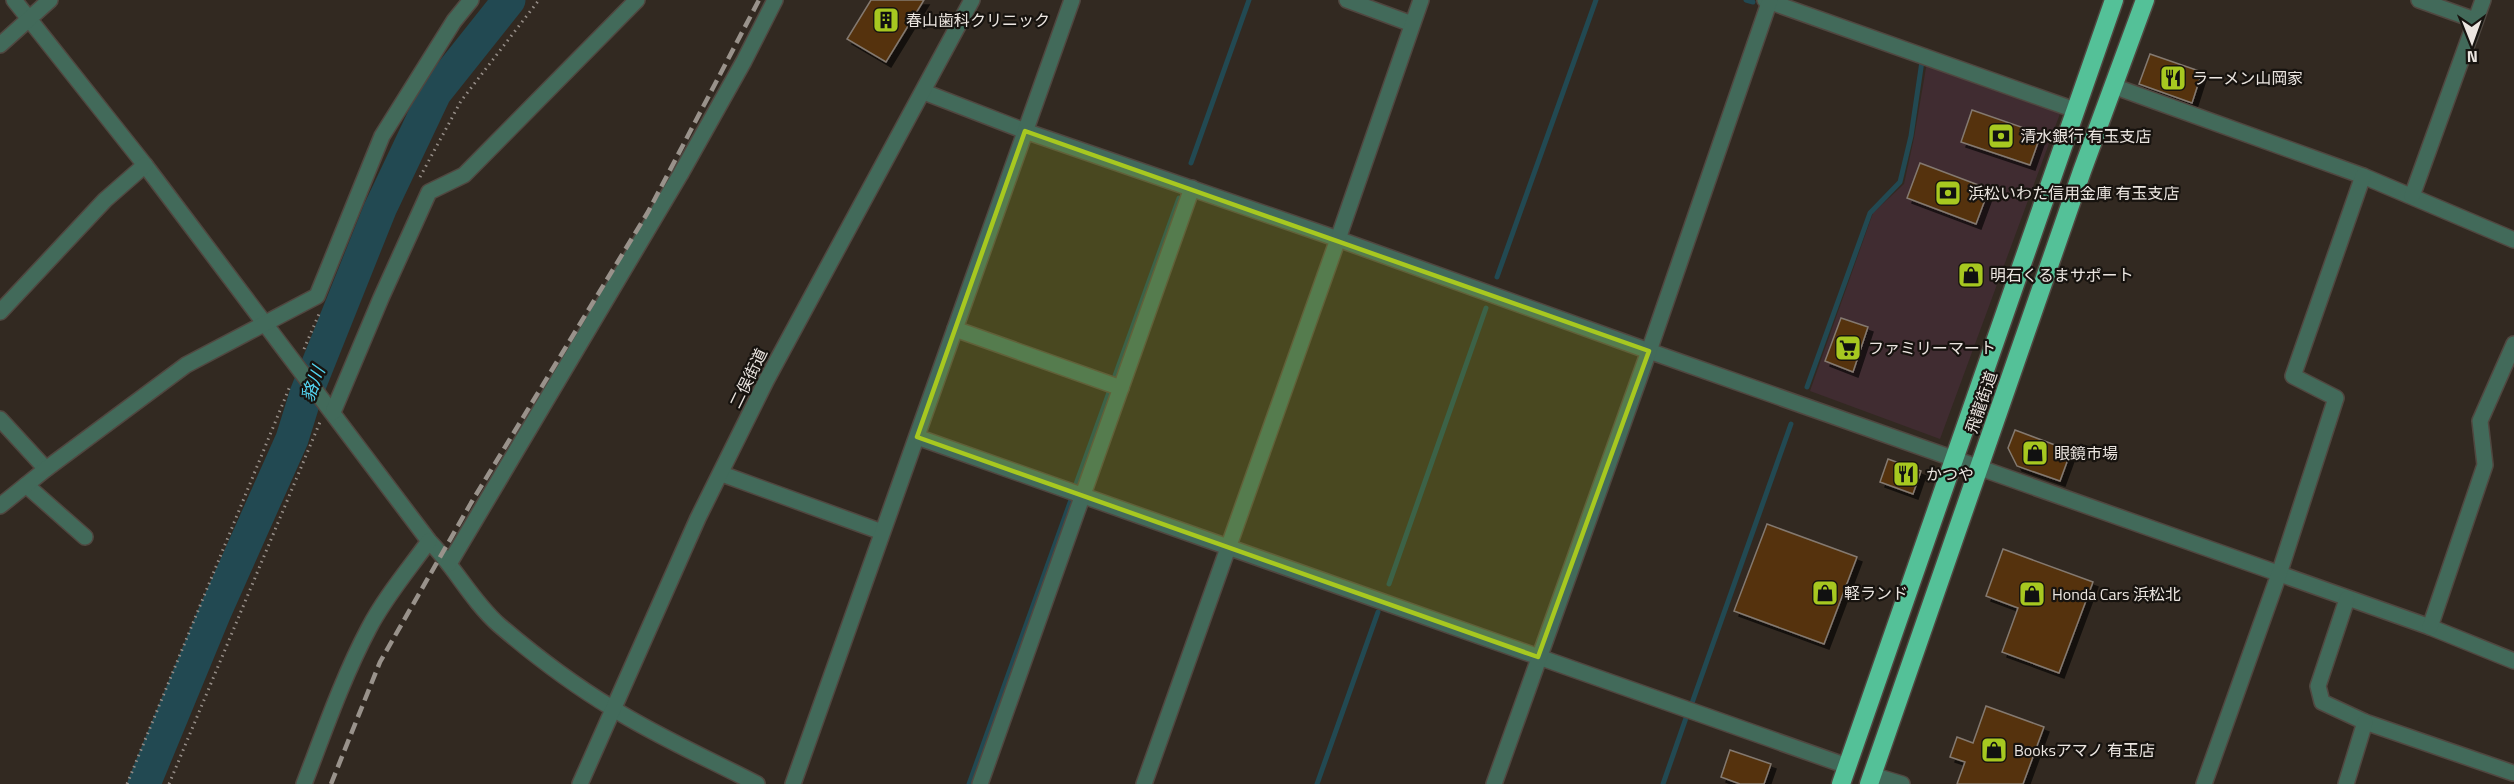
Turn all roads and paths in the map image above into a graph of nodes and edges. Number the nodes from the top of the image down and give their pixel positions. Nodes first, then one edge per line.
1 (14, 0) edge
2 (50, 0) edge
3 (471, 0) edge
4 (637, 0) edge
5 (776, 0) edge
6 (972, 0) edge
7 (1072, 0) edge
8 (1347, 0) edge
9 (1421, 0) edge
10 (2114, 0) edge
11 (2145, 0) edge
12 (2419, 0) edge
13 (2482, 0) edge
14 (1768, 1) edge
15 (29, 19) junction
16 (2475, 20) junction
17 (1412, 24) junction
18 (0, 45) edge
19 (2113, 86) junction
20 (924, 92) junction
21 (2075, 110) junction
22 (1025, 131) junction
23 (144, 165) junction
24 (2363, 176) junction
25 (1192, 188) junction
26 (2412, 196) junction
27 (1338, 239) junction
28 (2514, 240) edge
29 (0, 312) edge
30 (264, 322) junction
31 (955, 329) junction
32 (2514, 344) edge
33 (1649, 351) junction
34 (299, 370) junction
35 (1120, 388) junction
36 (333, 412) junction
37 (0, 419) edge
38 (917, 436) junction
39 (1955, 459) junction
40 (1980, 467) junction
41 (46, 469) junction
42 (722, 474) junction
43 (26, 485) junction
44 (1083, 495) junction
45 (0, 506) edge
46 (882, 532) junction
47 (85, 537) dead end
48 (429, 541) junction
49 (1230, 546) junction
50 (449, 564) junction
51 (2279, 574) junction
52 (2347, 599) junction
53 (2430, 627) junction
54 (1539, 657) junction
55 (2514, 661) edge
56 (613, 709) junction
57 (2365, 722) junction
58 (1847, 766) junction
59 (2512, 775) edge
60 (1870, 779) edge
61 (127, 784) edge
62 (304, 784) edge
63 (580, 784) edge
64 (757, 784) edge
65 (793, 784) edge
66 (980, 784) edge
67 (1144, 784) edge
68 (1494, 784) edge
69 (1841, 784) edge
70 (1902, 784) edge
71 (2204, 784) edge
72 (2346, 784) edge

1 - 15 street
2 - 15 street
3 - 30 street
4 - 36 street
5 - 50 street
6 - 20 street, 二俣街道
7 - 22 street
8 - 17 street
9 - 17 street
10 - 21 highway, 飛龍街道
11 - 19 highway, 飛龍街道
12 - 16 street
13 - 16 street
14 - 21 street
14 - 33 street
15 - 18 street
15 - 23 street
16 - 26 street
17 - 27 street
19 - 24 street
19 - 40 highway, 飛龍街道
20 - 22 street
20 - 42 street, 二俣街道
21 - 39 highway, 飛龍街道
22 - 25 street
22 - 31 street
23 - 29 street
23 - 30 street
24 - 26 street
24 - 51 street
25 - 27 street
25 - 35 street
26 - 28 street
27 - 33 street
27 - 49 street
30 - 34 street
30 - 41 street
31 - 35 street
31 - 38 street
32 - 53 street
33 - 39 street
33 - 54 street
34 - 36 street
34 - 61 path
35 - 44 street
36 - 48 street
37 - 41 street
38 - 44 street
38 - 46 street
39 - 40 street
39 - 58 highway, 飛龍街道
40 - 51 street
40 - 60 highway, 飛龍街道
41 - 43 street
42 - 46 street
42 - 56 street, 二俣街道
43 - 45 street
43 - 47 street
44 - 49 street
44 - 66 street
46 - 65 street
48 - 50 street
48 - 62 street
49 - 54 street
49 - 67 street
50 - 56 street
51 - 52 street
51 - 71 street
52 - 53 street
52 - 57 street
53 - 55 street
54 - 58 street
54 - 68 street
56 - 63 street, 二俣街道
56 - 64 street
57 - 59 street
57 - 72 street
58 - 69 highway, 飛龍街道
60 - 70 street

